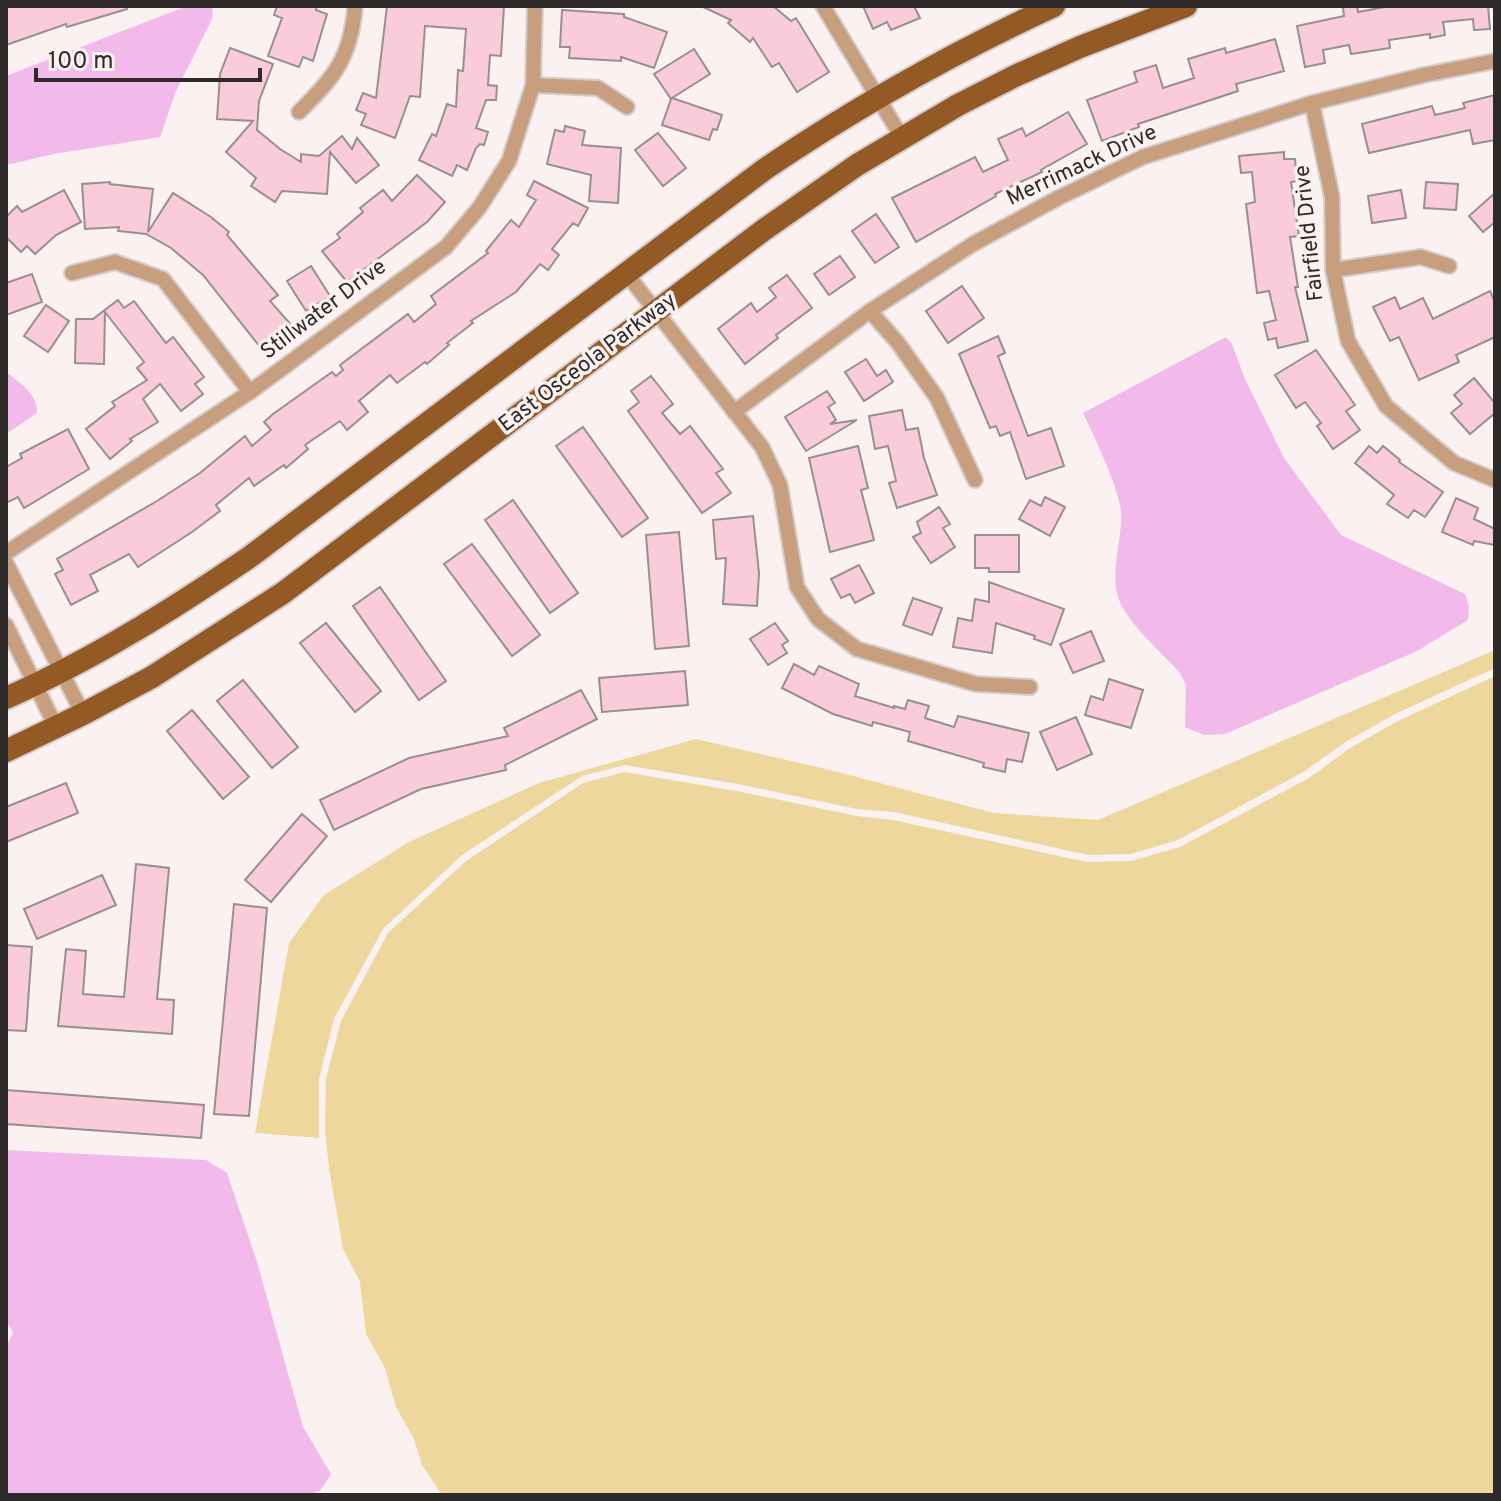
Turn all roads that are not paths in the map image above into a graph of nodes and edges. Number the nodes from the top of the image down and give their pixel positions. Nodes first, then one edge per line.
1 (355, 6) edge
2 (535, 6) edge
3 (823, 6) edge
4 (1054, 6) edge
5 (1186, 6) edge
6 (1495, 61) edge
7 (533, 85) junction
8 (878, 96) junction
9 (1312, 103) junction
10 (627, 107) dead end
11 (299, 112) dead end
12 (902, 138) junction
13 (1449, 266) dead end
14 (1333, 270) junction
15 (72, 273) dead end
16 (626, 273) junction
17 (870, 311) junction
18 (655, 312) junction
19 (250, 392) junction
20 (734, 412) junction
21 (975, 480) dead end
22 (1495, 480) edge
23 (6, 553) edge
24 (6, 563) edge
25 (6, 625) edge
26 (62, 671) junction
27 (35, 685) junction
28 (1030, 687) dead end
29 (6, 698) edge
30 (83, 714) junction
31 (56, 727) junction
32 (6, 751) edge

1 - 11 street
2 - 7 street, Stillwater Drive
3 - 8 street
4 - 8 main road
5 - 12 main road, East Osceola Parkway
6 - 9 street, Merrimack Drive
7 - 10 street
7 - 19 street, Stillwater Drive
8 - 12 street
8 - 16 main road
9 - 14 street, Fairfield Drive
9 - 17 street, Merrimack Drive
12 - 18 main road, East Osceola Parkway
13 - 14 street
14 - 22 street, Fairfield Drive
15 - 19 street
16 - 18 street
16 - 26 main road
17 - 20 street, Merrimack Drive
17 - 21 street
18 - 20 street
18 - 30 main road, East Osceola Parkway
19 - 23 street, Stillwater Drive
20 - 28 street
24 - 26 street
25 - 27 street
26 - 27 main road
26 - 30 street
27 - 29 main road
27 - 31 street
30 - 31 main road, East Osceola Parkway
31 - 32 main road, East Osceola Parkway

